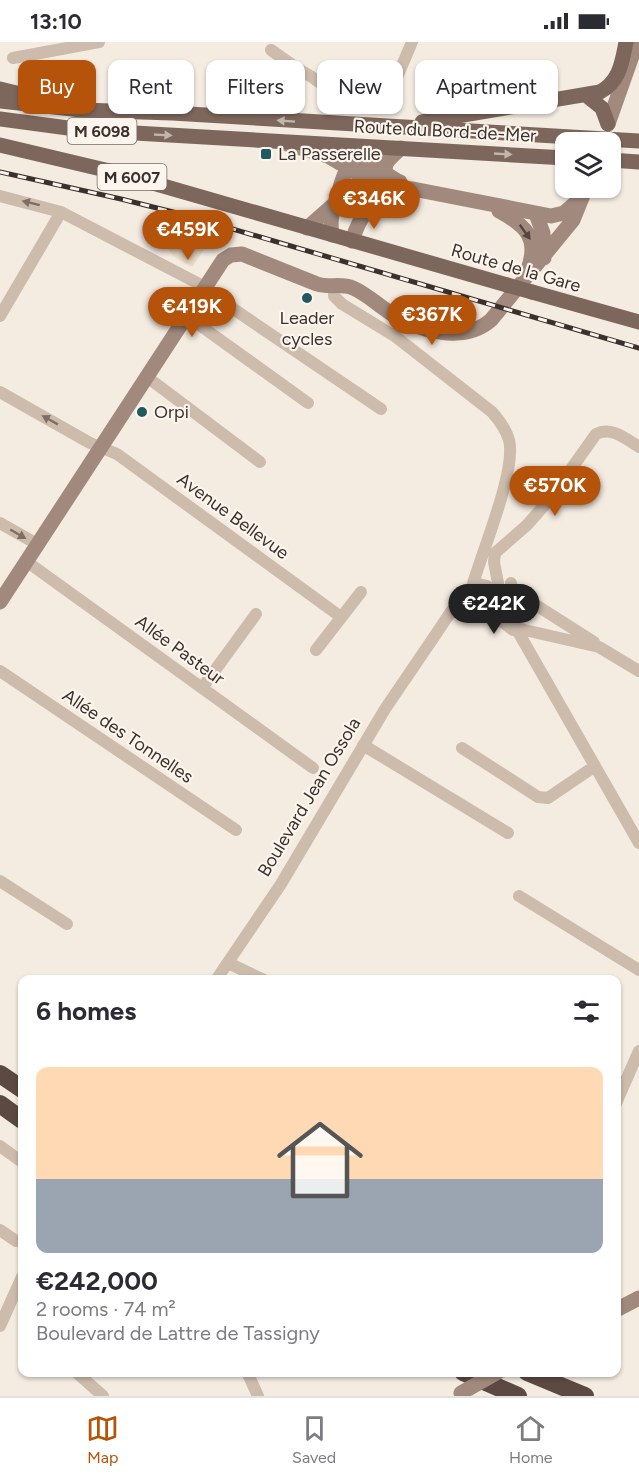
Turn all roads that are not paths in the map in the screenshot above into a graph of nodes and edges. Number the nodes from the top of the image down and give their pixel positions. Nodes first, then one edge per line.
1 (99, 42) edge
2 (412, 42) edge
3 (626, 42) edge
4 (637, 42) edge
5 (271, 50) dead end
6 (13, 58) dead end
7 (0, 88) edge
8 (587, 96) junction
9 (0, 101) edge
10 (108, 105) edge
11 (108, 111) edge
12 (188, 114) edge
13 (0, 118) edge
14 (345, 124) junction
15 (276, 141) junction
16 (639, 141) edge
17 (0, 145) edge
18 (401, 148) junction
19 (555, 157) edge
20 (621, 161) edge
21 (639, 162) edge
22 (348, 168) junction
23 (390, 181) junction
24 (340, 189) junction
25 (0, 196) edge
26 (578, 198) edge
27 (582, 198) edge
28 (485, 204) junction
29 (333, 205) junction
30 (368, 207) junction
31 (61, 212) junction
32 (536, 214) junction
33 (307, 228) junction
34 (332, 236) junction
35 (352, 241) junction
36 (544, 258) junction
37 (528, 286) junction
38 (334, 287) junction
39 (207, 291) junction
40 (235, 310) tunnel mouth
41 (0, 316) edge
42 (187, 316) junction
43 (639, 322) edge
44 (147, 377) junction
45 (0, 392) edge
46 (308, 403) dead end
47 (381, 409) dead end
48 (101, 447) junction
49 (639, 447) edge
50 (260, 462) dead end
51 (0, 523) edge
52 (37, 544) junction
53 (483, 555) junction
54 (26, 561) junction
55 (511, 583) dead end
56 (470, 590) junction
57 (361, 592) dead end
58 (490, 592) junction
59 (0, 602) edge
60 (478, 610) junction
61 (256, 614) dead end
62 (342, 617) junction
63 (517, 632) junction
64 (435, 634) junction
65 (599, 646) junction
66 (316, 650) dead end
67 (0, 671) edge
68 (639, 671) edge
69 (202, 688) junction
70 (363, 745) junction
71 (462, 748) dead end
72 (595, 766) junction
73 (313, 768) dead end
74 (236, 830) dead end
75 (508, 833) dead end
76 (639, 843) edge
77 (0, 881) edge
78 (519, 896) dead end
79 (67, 924) dead end
80 (228, 963) junction
81 (639, 970) edge
82 (220, 975) edge
83 (253, 975) edge
84 (639, 1051) edge
85 (0, 1074) edge
86 (18, 1086) edge
87 (621, 1092) edge
88 (0, 1104) edge
89 (18, 1117) edge
90 (0, 1146) edge
91 (18, 1159) edge
92 (0, 1230) edge
93 (16, 1240) dead end
94 (18, 1286) edge
95 (639, 1298) edge
96 (621, 1307) edge
97 (0, 1326) edge
98 (82, 1377) edge
99 (249, 1377) edge
100 (474, 1377) edge
101 (489, 1377) edge
102 (539, 1377) edge
103 (458, 1394) edge
104 (103, 1396) edge
105 (258, 1396) edge
106 (518, 1396) edge
107 (585, 1396) edge

1 - 6 street
2 - 5 street
3 - 8 main road
4 - 8 main road
7 - 10 main road
8 - 14 main road
9 - 11 main road, Route du Bord-de-Mer / M 6098
14 -> 12 main road, Route du Bord-de-Mer / M 6098
13 -> 15 main road, Route du Bord-de-Mer / M 6098
14 - 16 main road, Route du Bord-de-Mer / M 6098
15 - 18 main road, Route du Bord-de-Mer / M 6098
15 - 22 main road
17 - 33 main road, Route de la Gare / M 6007
18 -> 19 main road, Route du Bord-de-Mer / M 6098
18 - 23 main road
20 - 21 main road
22 - 23 main road
22 - 24 main road
23 - 28 main road
23 - 30 main road
24 - 29 main road
24 - 30 main road
31 -> 25 street
26 - 32 main road
27 - 36 main road
28 - 32 main road
28 -> 37 main road
29 - 33 main road
29 - 34 main road
30 - 35 main road
31 - 39 street
31 - 41 street
32 - 36 main road
33 - 34 main road, Route de la Gare / M 6007
34 - 35 main road, Route de la Gare / M 6007
35 - 37 main road, Route de la Gare / M 6007, bridge
36 - 37 main road
37 - 38 main road
37 - 43 main road, Route de la Gare / M 6007
38 - 39 main road
38 - 53 street, Boulevard Jean Ossola
39 - 42 main road
40 - 47 street
42 - 44 main road
42 - 46 street
44 - 48 main road
44 - 50 street
48 -> 45 street, Avenue Bellevue
48 - 52 main road
48 - 62 street, Avenue Bellevue
49 - 58 street
51 -> 52 street
52 - 54 main road
53 - 56 street, Boulevard Jean Ossola
53 - 58 street, Boulevard Jean Ossola
54 - 59 main road
54 - 69 street, Allée Pasteur
55 - 65 street
56 - 58 street
56 - 60 street
56 - 64 street, Boulevard Jean Ossola
57 - 62 street
58 - 60 street
58 - 63 street
60 - 63 street
60 - 64 street, Boulevard Jean Ossola
61 - 69 street
62 - 66 street
63 - 65 street
63 - 72 street
64 - 70 street, Boulevard Jean Ossola
65 - 68 street
67 - 74 street, Allée des Tonnelles
69 - 73 street, Allée Pasteur
70 - 75 street
70 - 80 street, Boulevard Jean Ossola
71 - 72 street
72 - 76 street
77 - 79 street
78 - 81 street
80 - 82 street, Boulevard Jean Ossola
80 - 83 street
84 - 87 street
85 - 86 highway
88 - 89 highway
90 - 91 street
92 - 93 street
94 - 97 street
95 - 96 main road
98 - 104 street
99 - 105 street
100 - 106 highway
101 - 103 main road, bridge
102 - 107 highway

